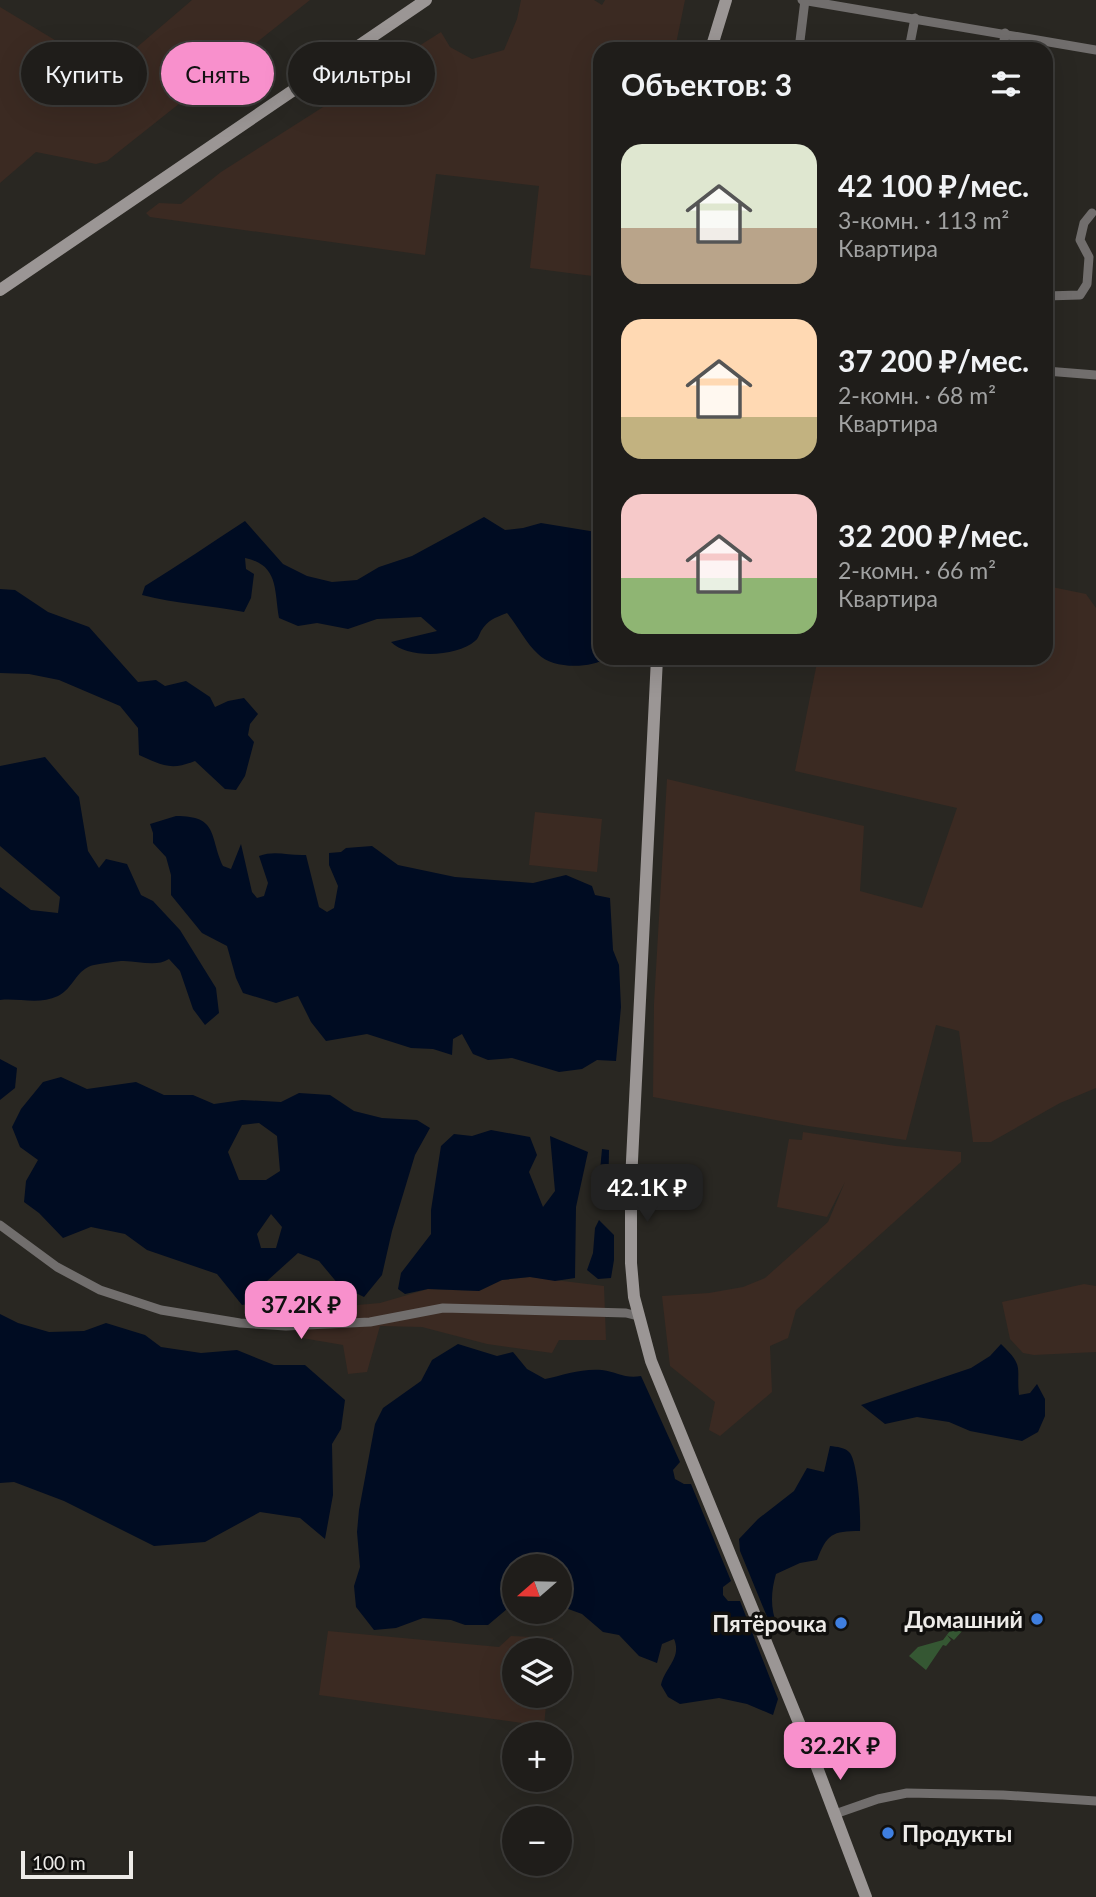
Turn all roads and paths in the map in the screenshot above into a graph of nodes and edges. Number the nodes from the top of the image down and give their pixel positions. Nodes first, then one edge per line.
1 (426, 0) edge
2 (726, 0) edge
3 (803, 0) edge
4 (915, 18) junction
5 (1005, 33) junction
6 (713, 42) edge
7 (800, 42) edge
8 (910, 42) edge
9 (1004, 42) edge
10 (1096, 50) edge
11 (1092, 213) dead end
12 (0, 290) edge
13 (1053, 296) edge
14 (1053, 372) edge
15 (1096, 375) edge
16 (657, 665) edge
17 (0, 1225) edge
18 (638, 1316) junction
19 (1096, 1801) edge
20 (835, 1814) junction
21 (866, 1897) edge

1 - 12 main road
2 - 6 main road
3 - 4 street
3 - 7 street
4 - 5 street
4 - 8 street
5 - 9 street
5 - 10 street
11 - 13 street
14 - 15 street
16 - 18 main road
17 - 18 street
18 - 20 main road
19 - 20 street
20 - 21 main road

